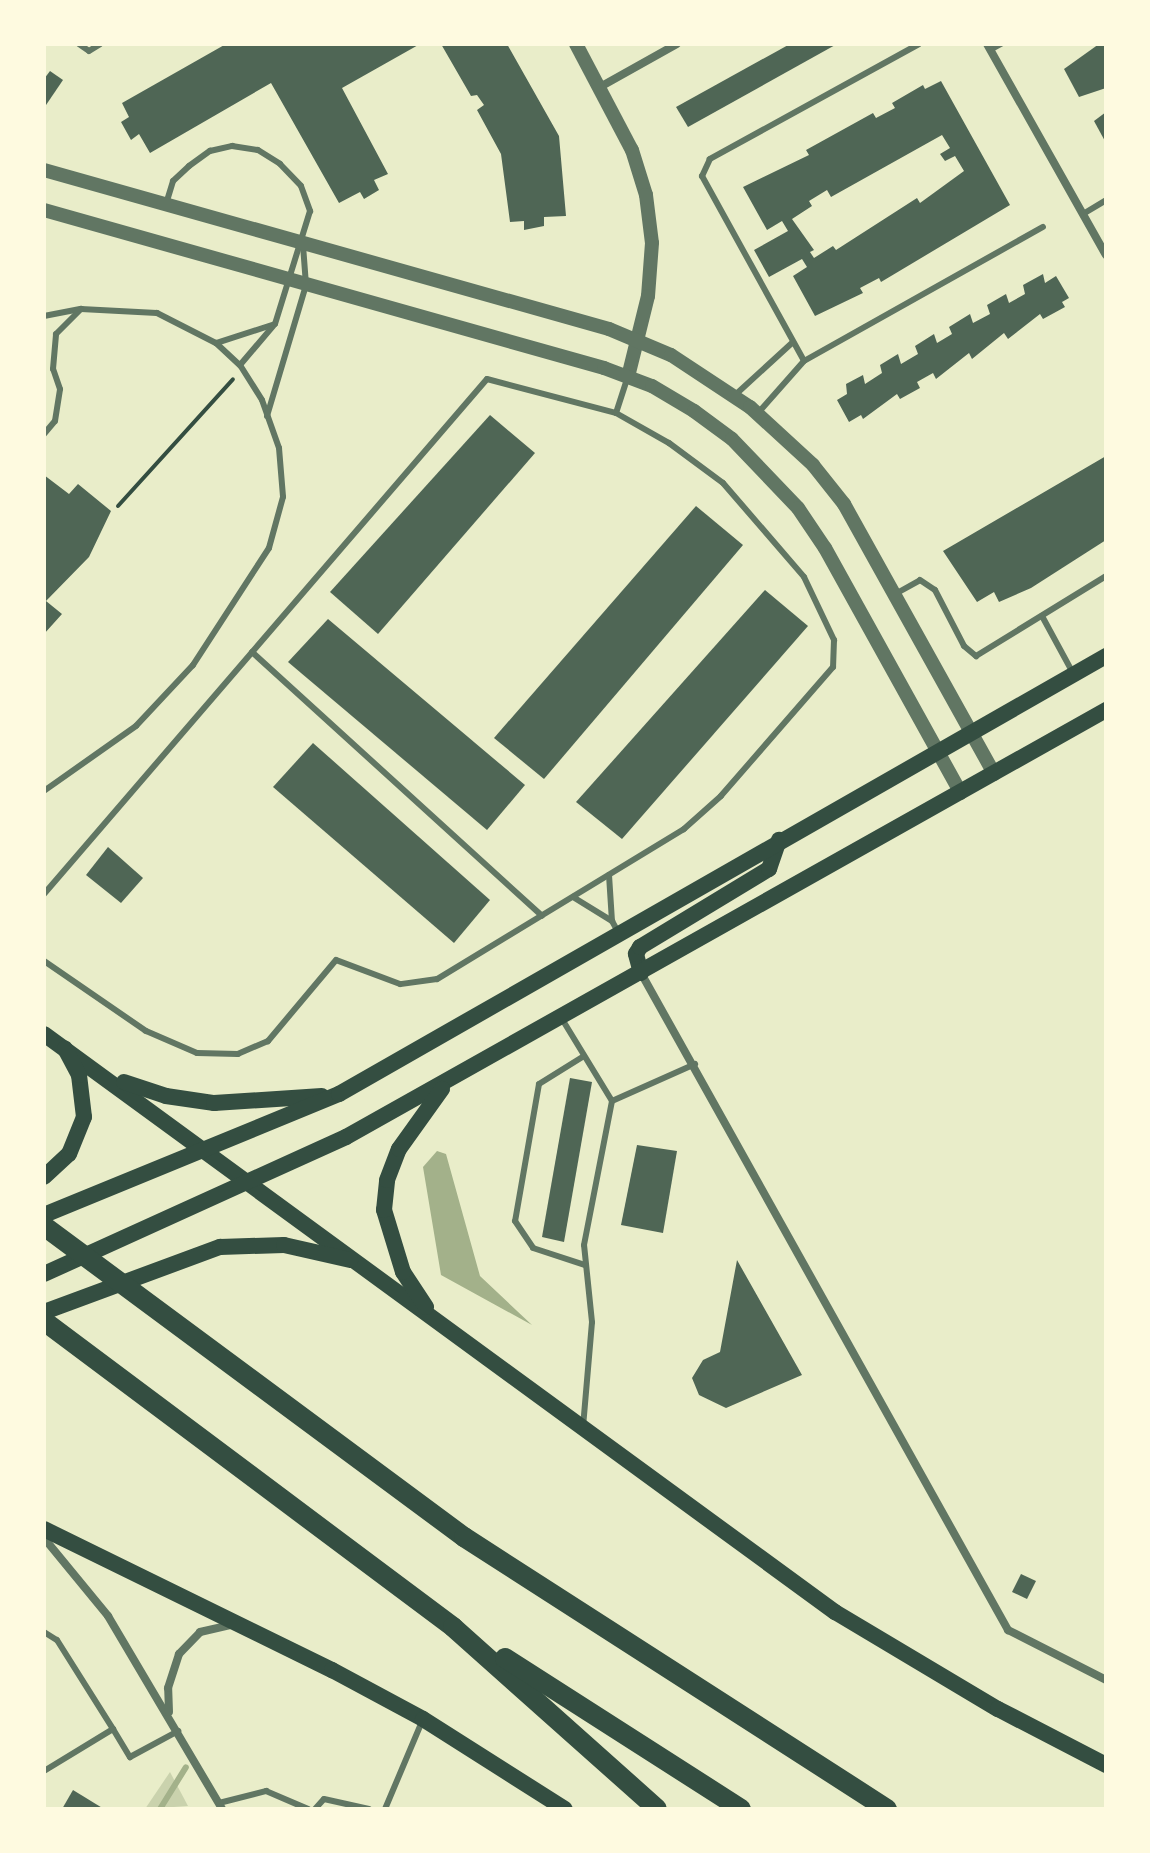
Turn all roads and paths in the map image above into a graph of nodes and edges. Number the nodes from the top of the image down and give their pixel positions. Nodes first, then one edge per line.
1 (79, 44) edge
2 (100, 44) edge
3 (576, 44) edge
4 (677, 44) edge
5 (919, 44) edge
6 (1001, 44) edge
7 (989, 47) edge
8 (600, 87) junction
9 (44, 170) edge
10 (1106, 200) edge
11 (165, 204) junction
12 (44, 210) edge
13 (1083, 214) junction
14 (1043, 227) dead end
15 (303, 243) junction
16 (1106, 255) edge
17 (287, 279) junction
18 (306, 285) junction
19 (81, 309) junction
20 (44, 316) edge
21 (275, 324) junction
22 (640, 342) junction
23 (793, 342) junction
24 (216, 343) junction
25 (804, 361) junction
26 (240, 365) junction
27 (628, 377) junction
28 (233, 379) dead end
29 (734, 396) junction
30 (616, 413) junction
31 (758, 413) junction
32 (267, 416) junction
33 (44, 434) edge
34 (118, 506) dead end
35 (1106, 576) edge
36 (897, 593) junction
37 (1042, 616) junction
38 (252, 652) junction
39 (1106, 656) edge
40 (1074, 674) junction
41 (1106, 710) edge
42 (972, 731) junction
43 (938, 751) junction
44 (994, 774) junction
45 (44, 791) edge
46 (961, 793) junction
47 (779, 840) junction
48 (609, 875) junction
49 (44, 894) edge
50 (573, 897) junction
51 (542, 916) junction
52 (615, 927) junction
53 (44, 961) edge
54 (641, 973) junction
55 (562, 1019) junction
56 (44, 1034) edge
57 (65, 1047) junction
58 (584, 1056) junction
59 (695, 1064) junction
60 (109, 1078) junction
61 (448, 1082) junction
62 (339, 1094) junction
63 (612, 1101) junction
64 (209, 1150) junction
65 (44, 1177) edge
66 (252, 1182) junction
67 (44, 1215) edge
68 (44, 1226) edge
69 (359, 1263) junction
70 (585, 1265) junction
71 (44, 1274) edge
72 (44, 1312) edge
73 (434, 1319) junction
74 (44, 1321) edge
75 (583, 1431) junction
76 (44, 1529) edge
77 (44, 1538) edge
78 (240, 1623) junction
79 (453, 1627) junction
80 (44, 1632) edge
81 (1106, 1680) edge
82 (169, 1713) junction
83 (423, 1719) junction
84 (113, 1729) junction
85 (179, 1730) junction
86 (1106, 1765) edge
87 (44, 1771) edge
88 (221, 1806) edge
89 (308, 1809) edge
90 (315, 1809) edge
91 (369, 1809) edge
92 (385, 1809) edge
93 (565, 1809) edge
94 (657, 1809) edge
95 (741, 1809) edge
96 (887, 1809) edge

1 - 2 lane
3 - 8 street
4 - 8 street
5 - 23 lane
6 - 7 lane
7 - 13 street
8 - 22 street
9 - 11 street
10 - 13 lane
11 - 15 street
11 - 15 lane
12 - 17 street
13 - 16 street
14 - 25 lane
15 - 17 lane
15 - 18 lane
15 - 22 street
17 - 18 street
17 - 21 lane
18 - 27 street
18 - 32 lane
19 - 20 lane
19 - 24 lane
19 - 33 lane
21 - 24 lane
21 - 26 lane
22 - 27 street
22 - 29 street
23 - 25 lane
23 - 29 lane
24 - 26 lane
25 - 31 lane
26 - 32 lane
27 - 30 lane
27 - 43 street
28 - 34 path
29 - 31 street
30 - 38 lane
30 - 48 lane
31 - 36 street
32 - 45 lane
35 - 37 lane
36 - 37 lane
36 - 42 street
37 - 40 lane
38 - 49 lane
38 - 51 lane
39 - 40 main road
40 - 42 main road
41 - 44 main road
42 - 43 main road
42 - 44 street
43 - 46 street
43 - 47 main road
44 - 46 main road
46 - 54 main road
47 - 52 main road
47 - 54 main road
48 - 50 lane
48 - 52 lane
50 - 51 lane
50 - 52 lane
51 - 53 lane
52 - 62 main road
54 - 55 main road
54 - 59 street
55 - 58 lane
55 - 61 main road
56 - 57 main road
57 - 60 main road
57 - 65 main road
58 - 63 lane
58 - 70 lane
59 - 63 lane
59 - 81 street
60 - 62 main road
60 - 64 main road
61 - 66 main road
61 - 73 main road
62 - 64 main road
63 - 70 lane
64 - 66 main road
64 - 67 main road
66 - 69 main road
66 - 71 main road
68 - 96 highway
69 - 72 main road
69 - 73 main road
70 - 75 lane
73 - 75 main road
74 - 79 highway
75 - 86 main road
76 - 78 main road
77 - 82 street
78 - 82 street
78 - 83 main road
79 - 94 highway
79 - 95 highway
80 - 84 lane
82 - 85 street
83 - 92 lane
83 - 93 main road
84 - 85 lane
84 - 87 lane
85 - 88 street
88 - 89 lane
90 - 91 lane

